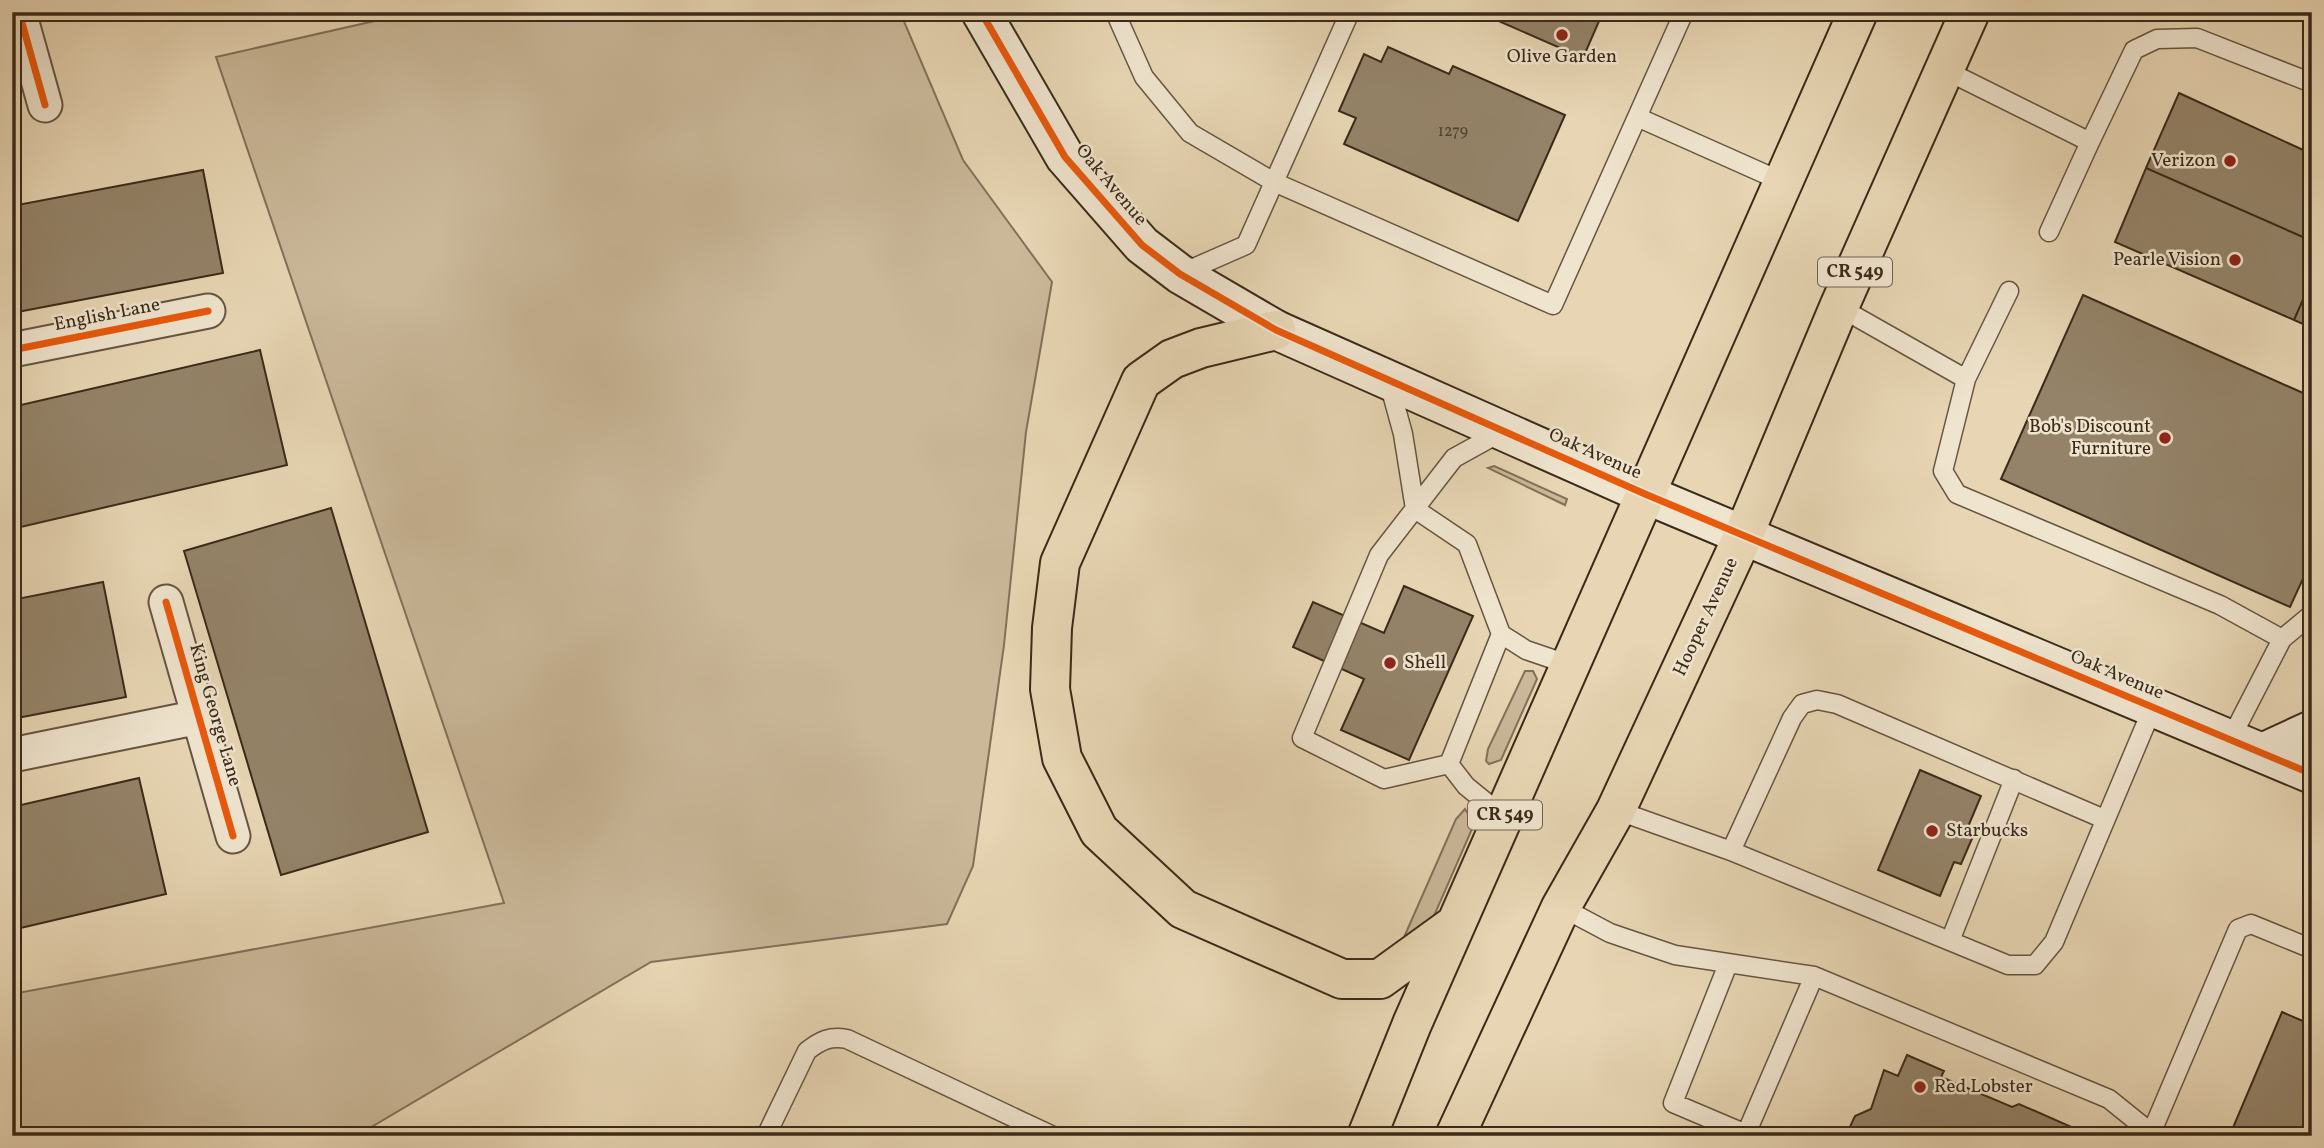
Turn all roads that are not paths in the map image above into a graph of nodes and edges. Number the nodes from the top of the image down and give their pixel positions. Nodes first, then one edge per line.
1 (19, 12) edge
2 (981, 12) edge
3 (1115, 12) edge
4 (1350, 12) edge
5 (1684, 12) edge
6 (1858, 12) edge
7 (1970, 12) edge
8 (1945, 70) junction
9 (2312, 83) edge
10 (45, 105) dead end
11 (1637, 117) junction
12 (2090, 142) junction
13 (1274, 182) junction
14 (1783, 182) junction
15 (2049, 232) dead end
16 (1180, 274) junction
17 (2009, 291) dead end
18 (1839, 307) junction
19 (208, 311) dead end
20 (1276, 330) junction
21 (12, 350) edge
22 (1966, 379) junction
23 (1388, 380) junction
24 (1504, 430) junction
25 (1645, 494) junction
26 (1415, 509) junction
27 (1744, 534) junction
28 (166, 602) dead end
29 (2312, 614) edge
30 (1501, 634) junction
31 (2282, 639) junction
32 (1570, 666) junction
33 (2154, 707) junction
34 (199, 717) junction
35 (2312, 730) edge
36 (2246, 746) junction
37 (12, 755) edge
38 (1448, 764) junction
39 (2312, 774) edge
40 (2014, 779) junction
41 (1616, 810) junction
42 (1504, 817) junction
43 (2104, 819) junction
44 (233, 836) dead end
45 (1731, 850) junction
46 (1561, 907) junction
47 (1458, 922) junction
48 (1950, 941) junction
49 (2312, 949) edge
50 (1728, 964) junction
51 (1814, 976) junction
52 (2152, 1135) edge
53 (766, 1136) edge
54 (1053, 1136) edge
55 (1367, 1136) edge
56 (1455, 1136) edge

1 - 10 street
2 - 16 street, Oak Avenue
3 - 13 lane
4 - 13 lane
5 - 11 lane
6 - 14 main road, CR 549
7 - 8 main road, Hooper Avenue / CR 549
8 - 12 lane
8 - 18 main road, Hooper Avenue / CR 549
9 - 12 lane
11 - 13 lane
11 - 14 lane
12 - 15 lane
13 - 16 lane
14 - 25 main road, CR 549
16 - 20 street, Oak Avenue
17 - 22 lane
18 - 22 lane
18 - 27 main road, Hooper Avenue / CR 549
19 - 21 street, English Lane
20 - 23 street, Oak Avenue
20 - 47 main road
22 - 31 lane
23 - 24 street, Oak Avenue
23 - 26 lane
24 - 25 street, Oak Avenue
24 - 26 lane
25 - 27 street, Oak Avenue
25 - 32 main road, CR 549
26 - 30 lane
26 - 38 lane
27 - 33 street, Oak Avenue
27 - 41 main road, Hooper Avenue / CR 549
28 - 34 street, King George Lane
29 - 31 lane
30 - 32 lane
30 - 38 lane
31 - 36 lane
32 - 42 main road, CR 549
33 - 36 street, Oak Avenue
33 - 43 lane
34 - 37 street, King George Lane
34 - 44 street, King George Lane
35 - 36 street
36 - 39 street, Oak Avenue
38 - 42 lane
40 - 43 lane
40 - 45 lane
40 - 48 lane
41 - 45 lane
41 - 46 main road, Hooper Avenue / CR 549
42 - 47 main road, CR 549
43 - 48 lane
45 - 48 lane
46 - 50 lane
46 - 56 main road, Hooper Avenue / CR 549
47 - 55 main road, CR 549
49 - 52 lane
50 - 51 lane
50 - 51 lane
51 - 52 lane
53 - 54 lane

